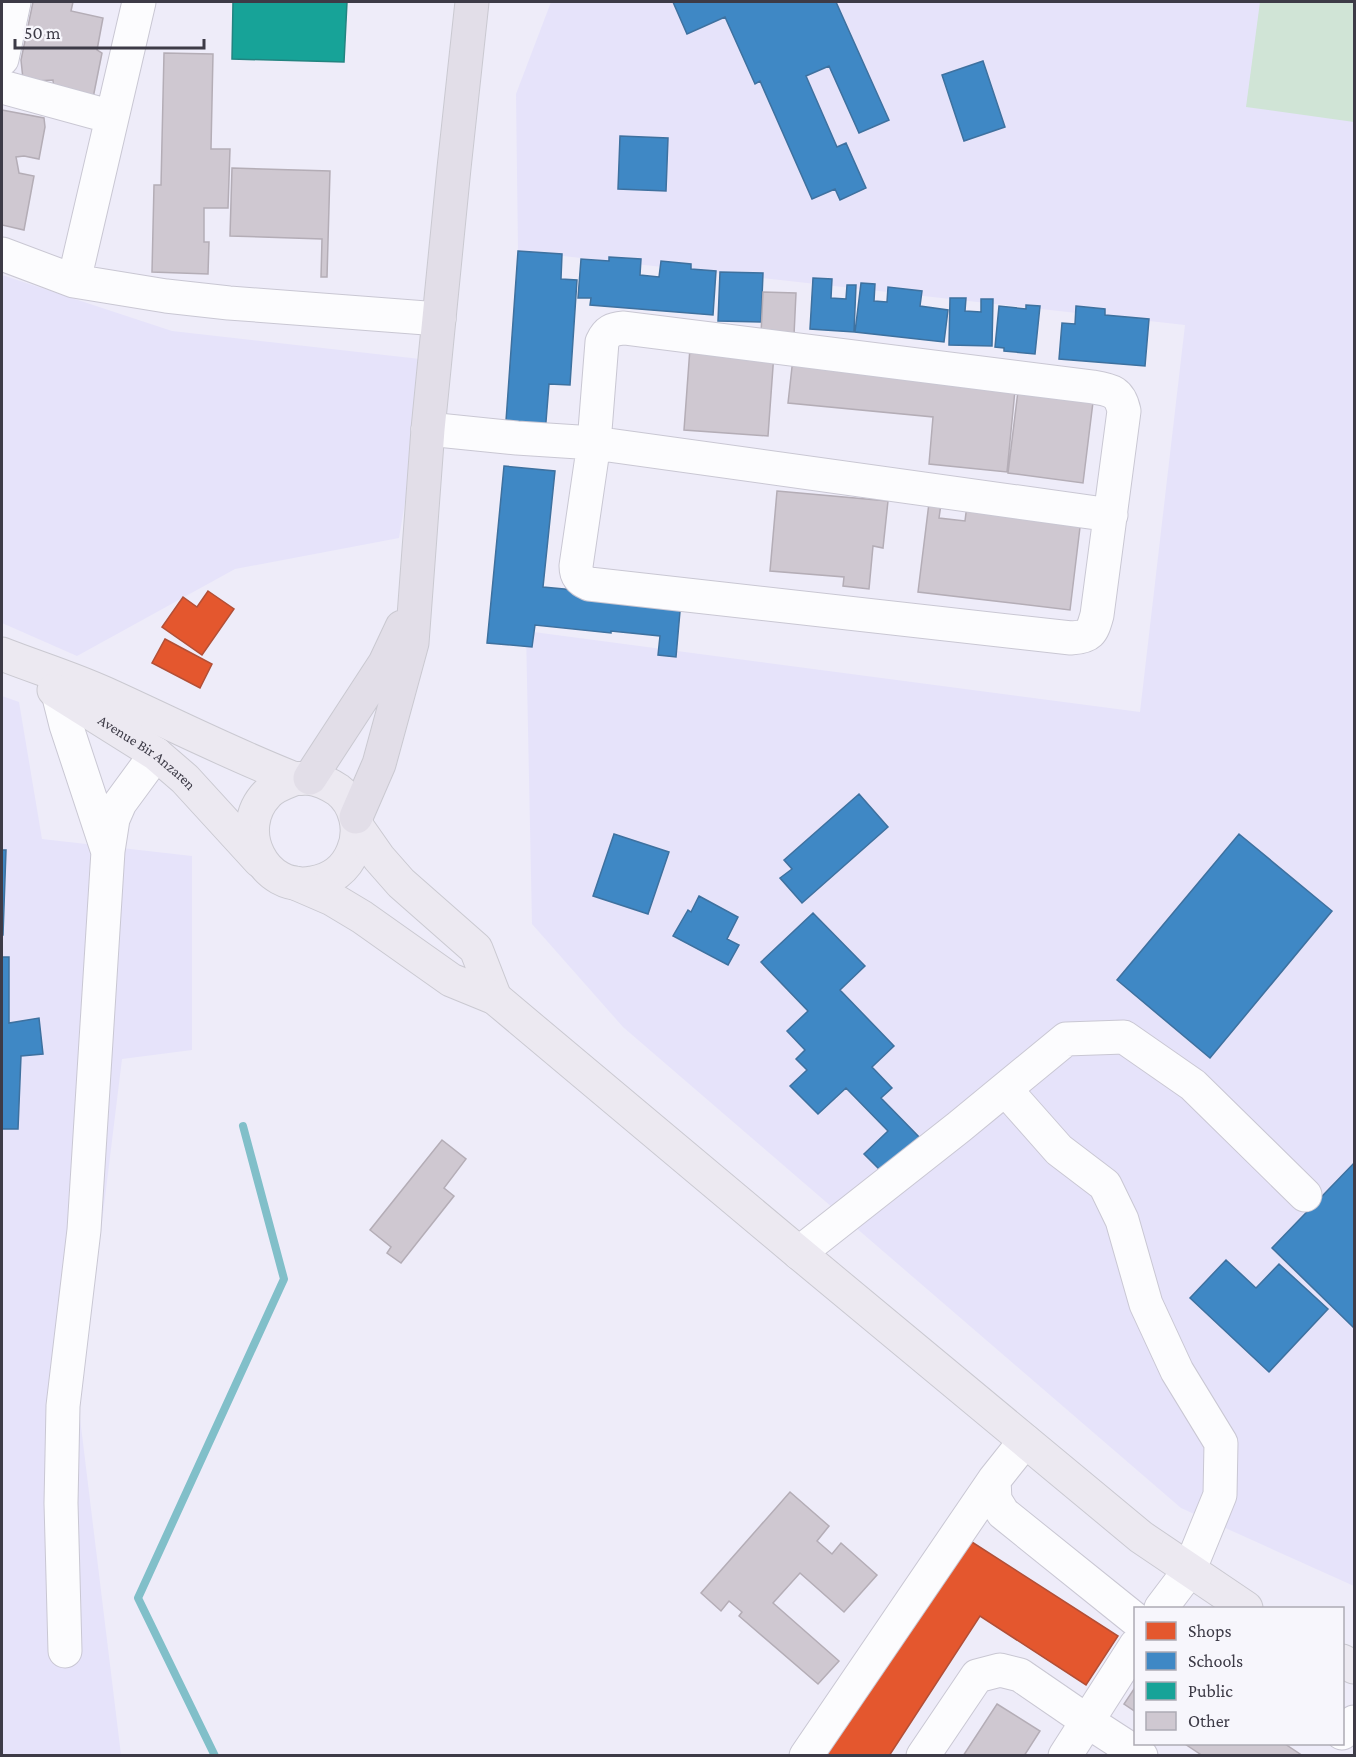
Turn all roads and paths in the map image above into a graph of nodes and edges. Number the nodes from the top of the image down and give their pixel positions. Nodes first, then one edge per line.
1 (14, 2) edge
2 (139, 2) edge
3 (472, 2) edge
4 (2, 59) edge
5 (2, 87) edge
6 (112, 117) junction
7 (2, 254) edge
8 (74, 281) junction
9 (439, 319) junction
10 (428, 429) junction
11 (594, 443) junction
12 (1111, 515) junction
13 (415, 599) junction
14 (8, 657) edge
15 (58, 693) junction
16 (156, 754) junction
17 (302, 779) junction
18 (357, 823) junction
19 (108, 851) junction
20 (263, 864) junction
21 (295, 883) junction
22 (495, 998) junction
23 (1005, 1089) junction
24 (1305, 1195) dead end
25 (799, 1253) junction
26 (1025, 1441) junction
27 (994, 1480) junction
28 (1189, 1571) junction
29 (1162, 1607) edge
30 (1244, 1607) edge
31 (1134, 1618) edge
32 (1134, 1648) edge
33 (65, 1651) dead end
34 (1087, 1721) junction
35 (806, 1755) edge
36 (923, 1755) edge
37 (1065, 1755) edge
38 (1141, 1755) edge

1 - 4 street
2 - 6 street
3 - 9 highway
5 - 6 street
6 - 8 street
7 - 8 street
8 - 9 street
9 - 10 highway
10 - 11 street
10 - 13 highway
11 - 12 street
11 - 12 street
11 - 12 street
13 - 17 highway
13 - 18 highway
14 - 15 main road, Avenue Bir Anzaren
14 - 17 main road, Avenue Bir Anzaren
15 - 16 main road, Avenue Bir Anzaren
15 - 19 street
16 - 19 street
16 - 20 main road, Avenue Bir Anzaren
17 - 18 main road
17 - 20 main road
18 - 21 main road
18 - 22 main road
19 - 33 street
20 - 21 main road
21 - 22 main road
22 - 25 main road
23 - 24 street
23 - 25 street
23 - 28 street
25 - 26 main road
26 - 27 street
26 - 28 main road
27 - 31 street
27 - 35 street
28 - 29 street
28 - 30 main road
32 - 34 street
34 - 36 street
34 - 37 street
34 - 38 street

